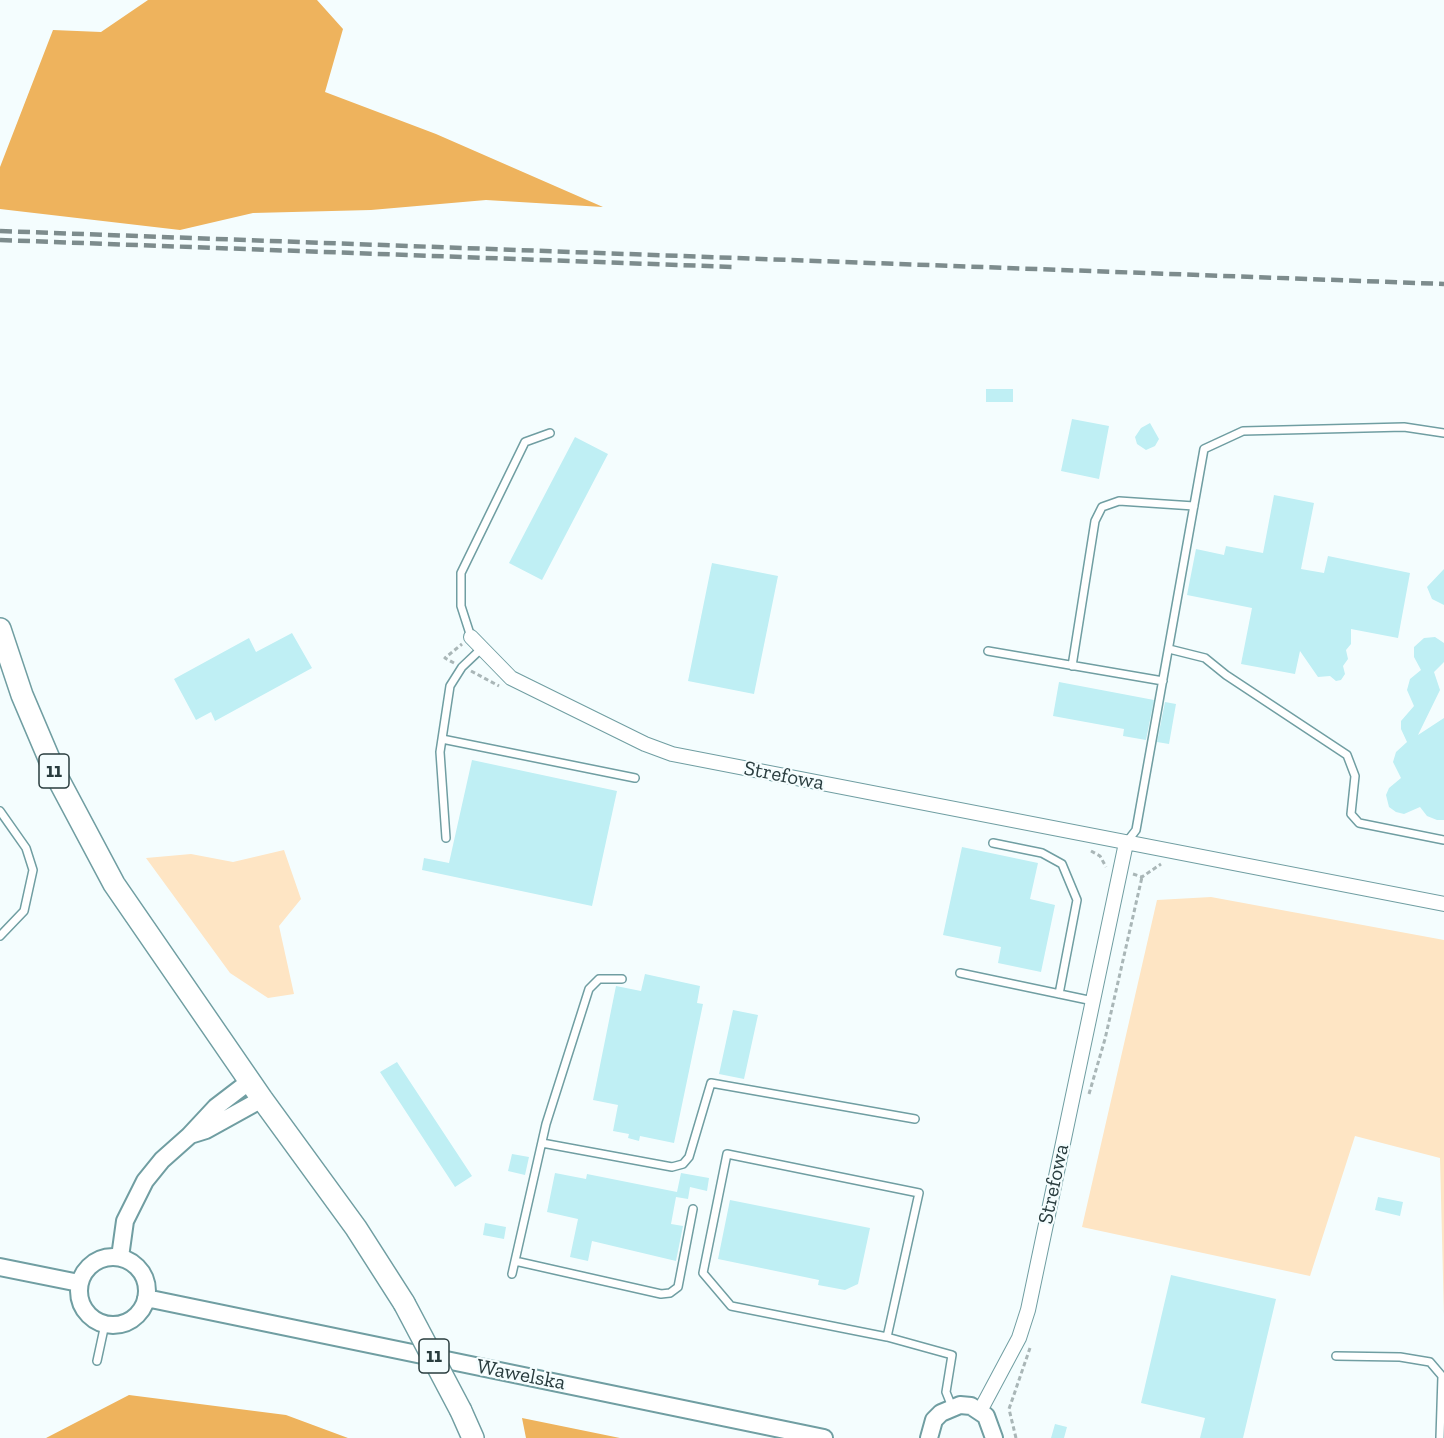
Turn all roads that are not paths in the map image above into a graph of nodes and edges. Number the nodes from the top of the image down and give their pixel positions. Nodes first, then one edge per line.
1 (550, 433) dead end
2 (1444, 433) edge
3 (1194, 506) junction
4 (0, 629) edge
5 (471, 637) joint
6 (482, 648) junction
7 (1169, 649) junction
8 (988, 651) dead end
9 (1072, 666) junction
10 (1163, 681) junction
11 (442, 739) junction
12 (635, 778) dead end
13 (0, 812) edge
14 (446, 838) dead end
15 (1444, 840) edge
16 (993, 843) dead end
17 (1126, 843) junction
18 (1444, 904) edge
19 (0, 936) edge
20 (960, 973) dead end
21 (622, 979) dead end
22 (1059, 994) junction
23 (1093, 1001) junction
24 (250, 1081) junction
25 (262, 1099) junction
26 (915, 1119) dead end
27 (189, 1136) junction
28 (542, 1143) junction
29 (693, 1209) dead end
30 (120, 1257) junction
31 (515, 1261) junction
32 (0, 1267) edge
33 (512, 1274) dead end
34 (79, 1283) junction
35 (146, 1298) junction
36 (105, 1324) junction
37 (887, 1337) junction
38 (1336, 1356) dead end
39 (97, 1361) dead end
40 (952, 1407) junction
41 (980, 1411) junction
42 (473, 1438) edge
43 (824, 1438) edge
44 (929, 1438) edge
45 (994, 1438) edge
46 (1440, 1438) edge

1 - 5 lane
2 - 3 lane
3 - 7 lane
3 - 9 lane
4 - 24 highway, 11
5 - 6 street, Strefowa
6 - 11 lane
6 - 17 street, Strefowa
7 - 10 lane
7 - 15 lane
8 - 9 lane
9 - 10 lane
10 - 17 lane
11 - 12 lane
11 - 14 lane
13 - 19 lane
16 - 22 lane
17 - 18 street, Strefowa
17 - 23 street, Strefowa
20 - 22 lane
21 - 28 lane
22 - 23 lane
23 - 41 street, Strefowa
24 - 25 highway, 11
24 - 27 street
25 - 27 street
25 - 42 highway, 11, bridge
26 - 28 lane
27 - 30 street
28 - 31 lane
29 - 31 lane
30 - 34 street
30 - 35 street
31 - 33 lane
32 - 34 street
34 - 36 street
35 - 36 street
35 - 43 street, Wawelska
36 - 39 lane
37 - 37 lane
37 - 40 lane
38 - 46 lane
40 - 41 street
40 - 44 street
41 - 45 street

